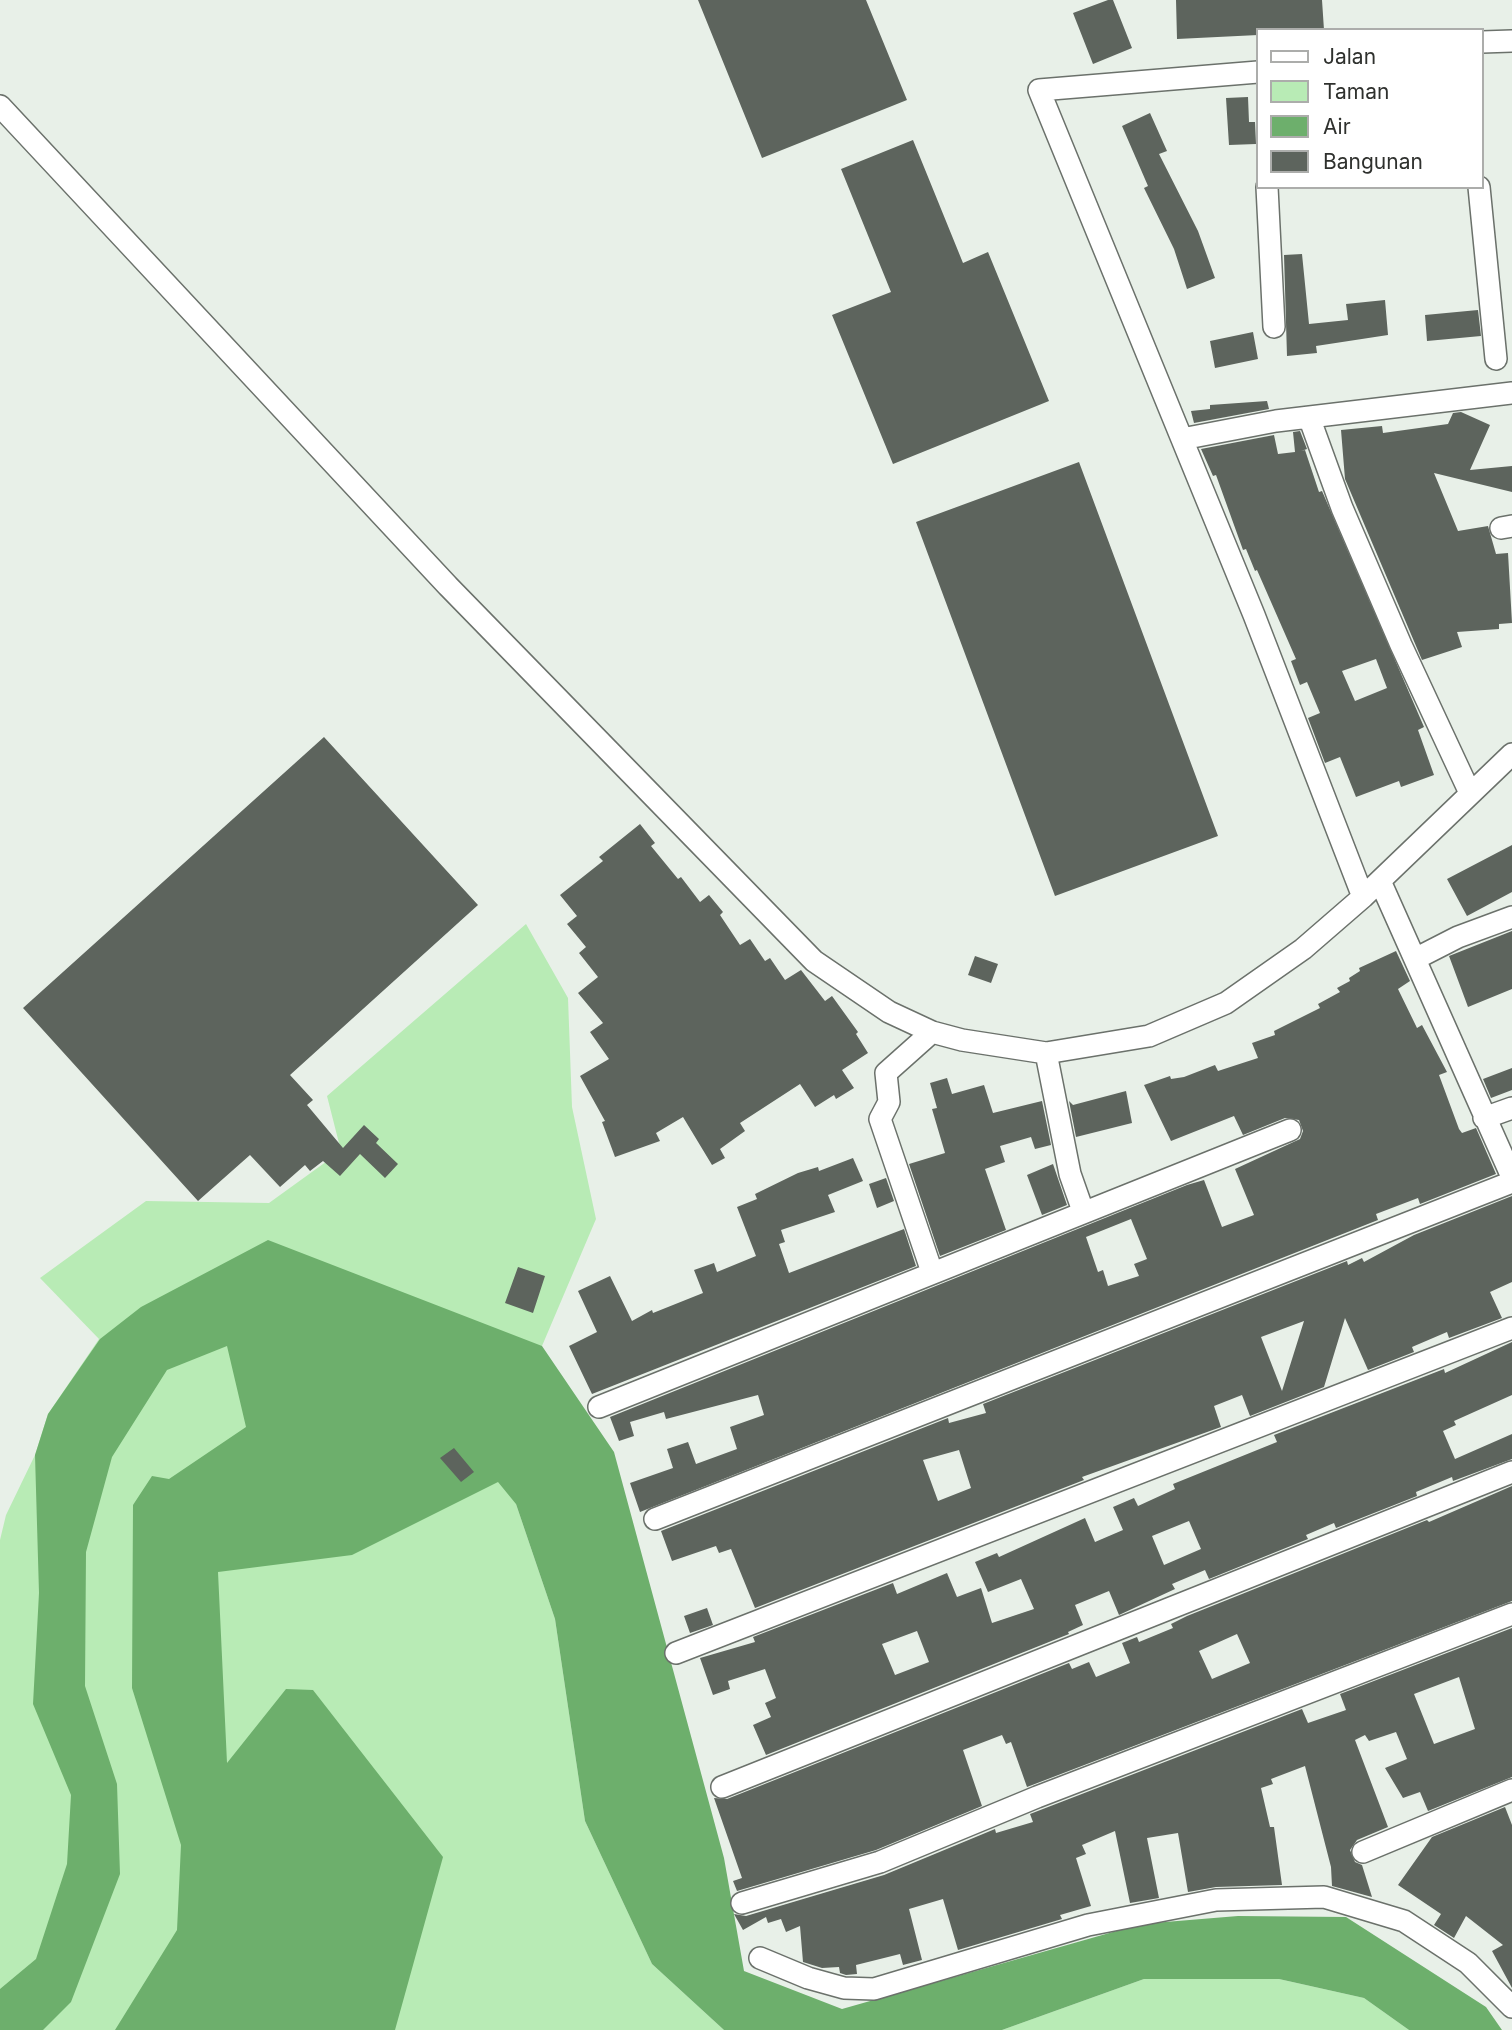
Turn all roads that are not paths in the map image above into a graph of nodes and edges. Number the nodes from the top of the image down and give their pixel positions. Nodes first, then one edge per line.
1 (1512, 41) edge
2 (1484, 42) edge
3 (1256, 72) edge
4 (0, 106) edge
5 (1267, 189) edge
6 (1479, 189) edge
7 (1274, 327) dead end
8 (1496, 359) dead end
9 (1512, 393) edge
10 (1309, 417) junction
11 (1182, 439) junction
12 (1512, 754) edge
13 (1470, 793) junction
14 (1380, 880) junction
15 (1363, 897) junction
16 (1512, 917) edge
17 (1415, 959) junction
18 (932, 1032) junction
19 (1046, 1053) junction
20 (1512, 1108) edge
21 (1484, 1118) junction
22 (1290, 1130) dead end
23 (1512, 1180) edge
24 (1083, 1211) junction
25 (932, 1272) junction
26 (1512, 1328) edge
27 (599, 1407) dead end
28 (1512, 1472) edge
29 (655, 1519) dead end
30 (1512, 1614) edge
31 (676, 1653) dead end
32 (722, 1787) dead end
33 (1512, 1790) edge
34 (1363, 1852) dead end
35 (742, 1903) dead end
36 (760, 1958) dead end
37 (1512, 2007) edge

1 - 2 street
3 - 11 street
4 - 18 street
5 - 7 street
6 - 8 street
9 - 10 street
10 - 11 street
10 - 13 street
11 - 15 street
12 - 13 street
13 - 14 street
14 - 15 street
14 - 17 street
15 - 19 street
16 - 17 street
17 - 21 street
18 - 19 street
18 - 25 street
19 - 24 street
20 - 21 street
21 - 23 street
22 - 24 street
23 - 29 street
24 - 25 street
25 - 27 street
26 - 31 street
28 - 32 street
30 - 35 street
33 - 34 street
36 - 37 street

